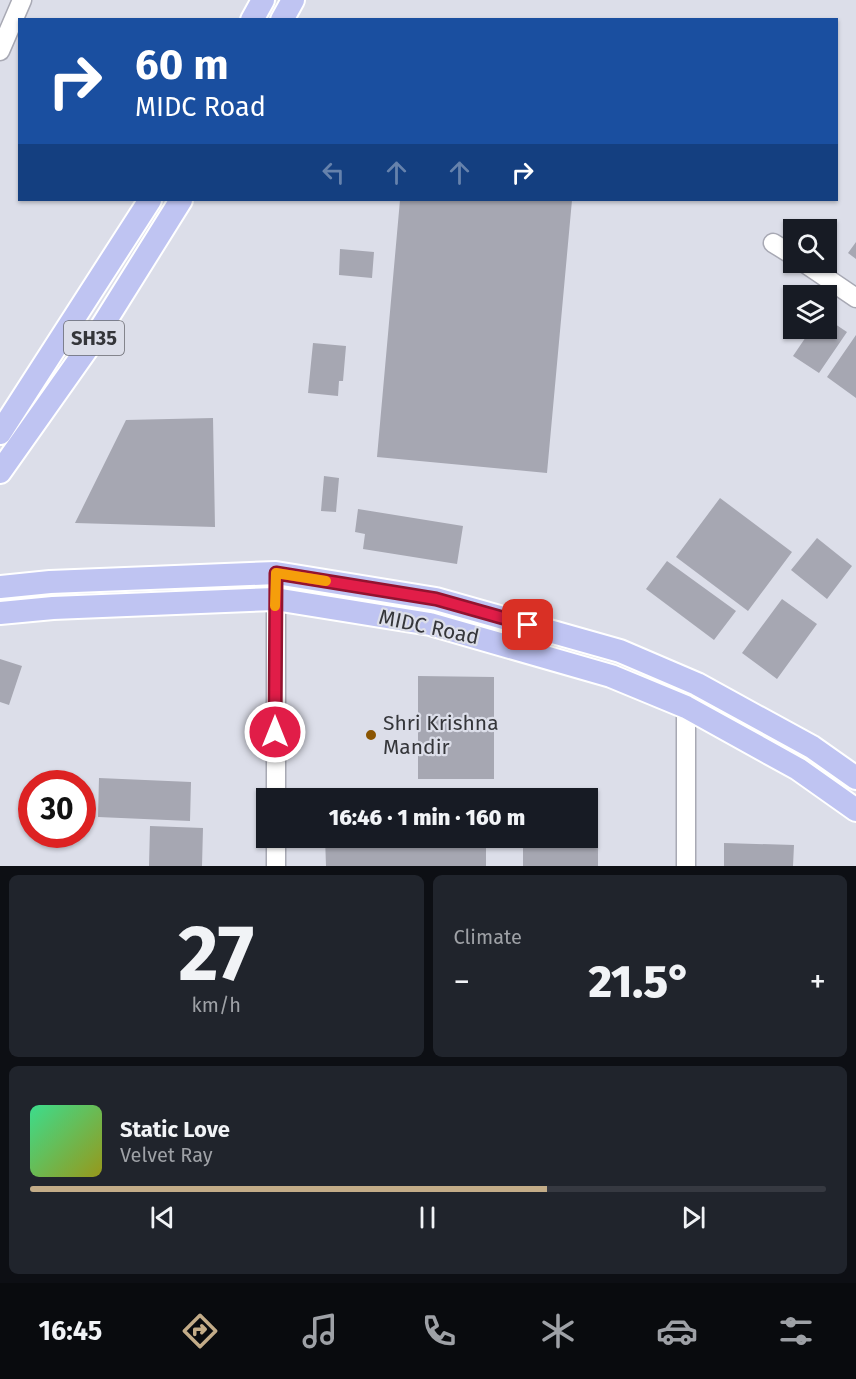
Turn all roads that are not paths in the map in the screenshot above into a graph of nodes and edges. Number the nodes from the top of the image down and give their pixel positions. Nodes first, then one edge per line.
1 (22, 0) edge
2 (263, 0) edge
3 (293, 0) edge
4 (253, 18) edge
5 (283, 18) edge
6 (0, 51) edge
7 (149, 201) edge
8 (180, 201) edge
9 (773, 243) dead end
10 (783, 249) edge
11 (819, 273) edge
12 (856, 298) edge
13 (0, 433) edge
14 (0, 472) edge
15 (276, 573) junction
16 (0, 587) edge
17 (275, 599) junction
18 (0, 613) edge
19 (697, 684) junction
20 (686, 707) junction
21 (856, 778) edge
22 (276, 788) edge
23 (856, 810) edge
24 (276, 848) edge
25 (276, 866) edge
26 (686, 866) edge

1 - 6 street
2 - 4 main road
3 - 5 main road
7 - 13 main road, SH35
8 - 14 main road, SH35
9 - 10 street
11 - 12 street
15 - 16 main road, MIDC Road
15 - 17 street
15 - 19 main road, MIDC Road
17 - 18 main road, MIDC Road
17 - 20 main road, MIDC Road
17 - 22 street
19 - 20 street
19 - 21 main road, MIDC Road
20 - 23 main road, MIDC Road
20 - 26 street
24 - 25 street

